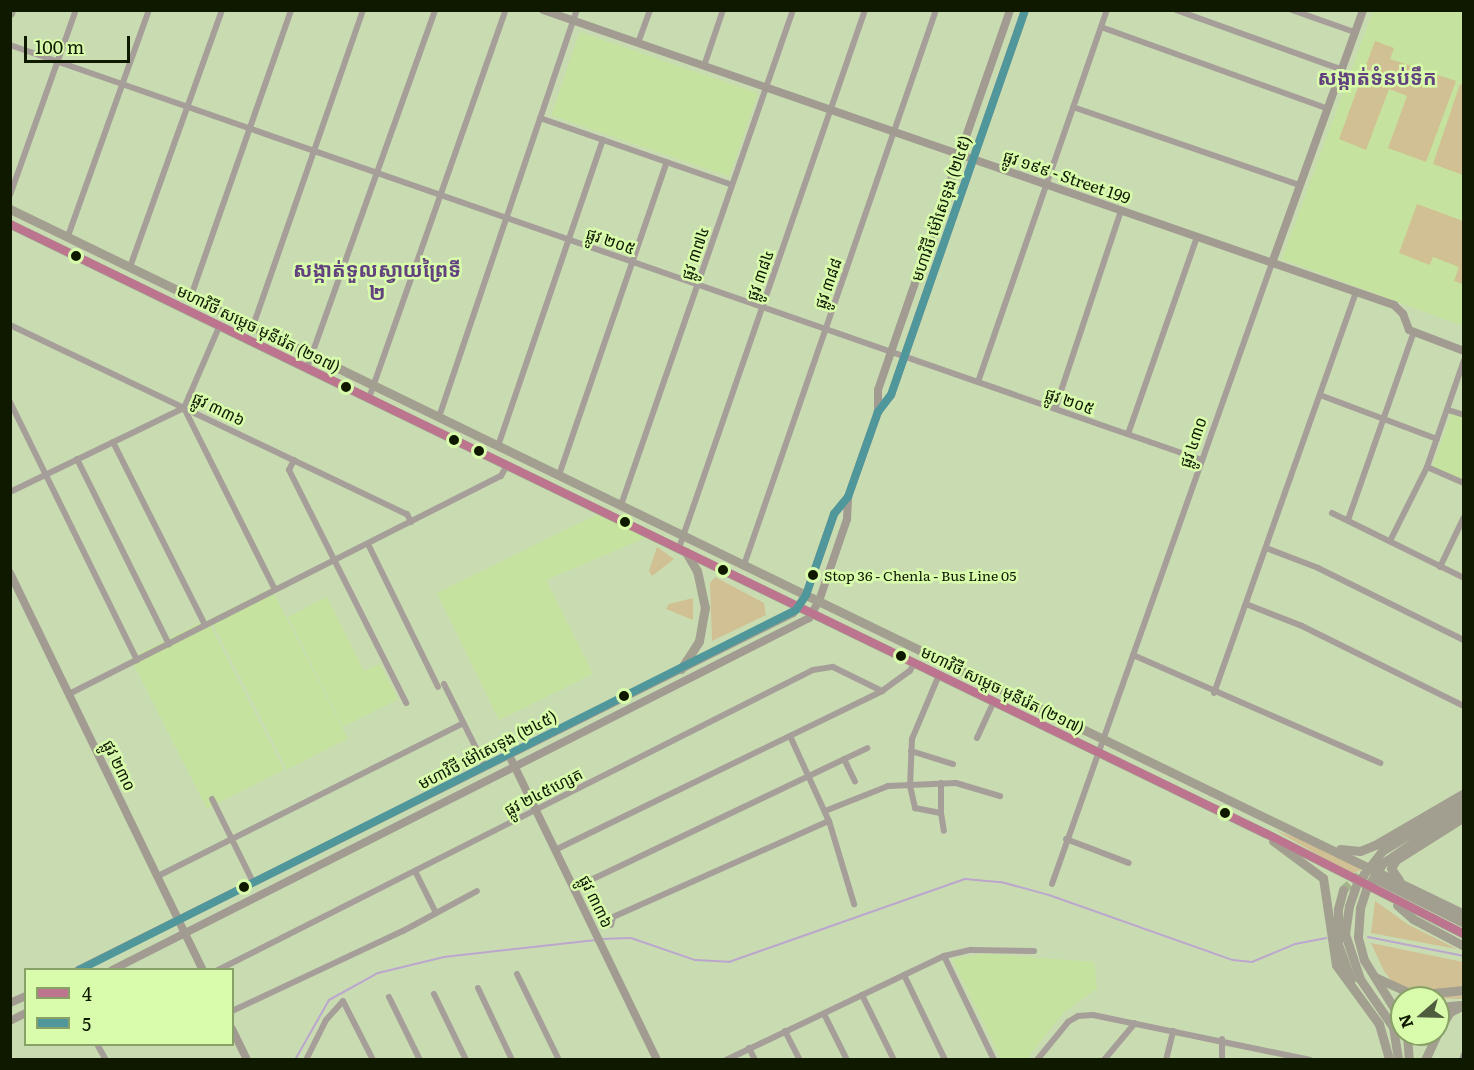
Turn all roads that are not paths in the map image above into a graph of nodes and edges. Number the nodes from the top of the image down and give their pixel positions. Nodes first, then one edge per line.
1 (76, 10) edge
2 (149, 10) edge
3 (222, 10) edge
4 (291, 10) edge
5 (363, 10) edge
6 (435, 10) edge
7 (506, 10) edge
8 (543, 10) edge
9 (577, 10) edge
10 (650, 10) edge
11 (723, 10) edge
12 (793, 10) edge
13 (865, 10) edge
14 (936, 10) edge
15 (1010, 10) edge
16 (1025, 10) edge
17 (1107, 10) edge
18 (1176, 10) edge
19 (1292, 10) edge
20 (1363, 10) edge
21 (573, 21) junction
22 (1101, 27) junction
23 (1353, 32) junction
24 (638, 44) junction
25 (10, 45) edge
26 (58, 62) junction
27 (704, 66) junction
28 (1340, 69) junction
29 (122, 84) junction
30 (766, 88) junction
31 (188, 107) junction
32 (1074, 107) junction
33 (1326, 108) junction
34 (830, 110) junction
35 (540, 118) junction
36 (250, 129) junction
37 (894, 132) junction
38 (603, 140) junction
39 (314, 151) junction
40 (959, 155) junction
41 (972, 159) junction
42 (668, 162) junction
43 (378, 173) junction
44 (1299, 184) junction
45 (732, 185) junction
46 (1046, 185) junction
47 (10, 195) edge
48 (442, 195) junction
49 (10, 209) edge
50 (1121, 211) junction
51 (506, 218) junction
52 (10, 224) edge
53 (68, 236) junction
54 (1197, 237) junction
55 (569, 240) junction
56 (633, 262) junction
57 (1272, 263) junction
58 (130, 267) junction
59 (698, 284) junction
60 (1356, 292) junction
61 (191, 296) junction
62 (762, 307) junction
63 (10, 325) edge
64 (220, 325) junction
65 (253, 326) junction
66 (826, 329) junction
67 (1413, 334) junction
68 (1464, 351) edge
69 (891, 352) junction
70 (313, 356) junction
71 (904, 356) junction
72 (1464, 360) edge
73 (307, 368) junction
74 (978, 382) junction
75 (375, 386) junction
76 (1320, 395) junction
77 (369, 398) junction
78 (10, 402) edge
79 (184, 408) junction
80 (1055, 409) junction
81 (1448, 410) junction
82 (878, 412) junction
83 (1464, 415) edge
84 (439, 417) junction
85 (1384, 420) junction
86 (1128, 434) junction
87 (1437, 439) junction
88 (113, 442) junction
89 (498, 446) junction
90 (77, 459) junction
91 (294, 460) junction
92 (1202, 460) junction
93 (507, 465) junction
94 (1427, 466) junction
95 (46, 475) junction
96 (559, 475) junction
97 (1464, 483) edge
98 (10, 492) edge
99 (848, 497) junction
100 (621, 505) junction
101 (1332, 513) dead end
102 (1464, 516) edge
103 (1348, 520) junction
104 (411, 522) junction
105 (683, 535) junction
106 (1390, 541) junction
107 (368, 544) junction
108 (1266, 548) junction
109 (682, 550) junction
110 (334, 560) junction
111 (744, 565) junction
112 (1440, 567) junction
113 (10, 573) edge
114 (1464, 578) edge
115 (275, 590) junction
116 (806, 595) junction
117 (819, 601) junction
118 (1246, 604) junction
119 (799, 607) junction
120 (812, 613) junction
121 (205, 625) junction
122 (1464, 640) edge
123 (169, 644) junction
124 (1133, 655) junction
125 (137, 660) junction
126 (914, 663) junction
127 (681, 669) junction
128 (939, 675) junction
129 (882, 691) junction
130 (1214, 693) junction
131 (69, 694) junction
132 (994, 701) junction
133 (406, 703) dead end
134 (1464, 706) edge
135 (464, 723) junction
136 (790, 736) junction
137 (977, 738) dead end
138 (1104, 739) junction
139 (867, 748) dead end
140 (911, 751) junction
141 (1098, 752) junction
142 (509, 755) junction
143 (844, 759) junction
144 (1380, 763) dead end
145 (953, 764) dead end
146 (485, 766) junction
147 (515, 768) junction
148 (808, 776) junction
149 (855, 782) dead end
150 (941, 783) junction
151 (910, 786) junction
152 (1464, 793) edge
153 (1000, 796) dead end
154 (212, 800) dead end
155 (1464, 801) edge
156 (1464, 809) edge
157 (536, 810) junction
158 (825, 811) junction
159 (941, 813) junction
160 (1464, 817) edge
161 (1443, 818) junction
162 (828, 821) junction
163 (944, 831) dead end
164 (1265, 833) junction
165 (232, 839) junction
166 (1066, 839) junction
167 (1326, 847) junction
168 (555, 850) junction
169 (1129, 863) dead end
170 (415, 871) junction
171 (158, 876) junction
172 (1380, 881) tunnel mouth
173 (253, 882) junction
174 (1052, 884) dead end
175 (1403, 884) junction
176 (574, 888) junction
177 (1343, 890) dead end
178 (477, 891) dead end
179 (1388, 896) junction
180 (854, 904) dead end
181 (1442, 904) junction
182 (1464, 909) edge
183 (435, 911) junction
184 (1464, 914) edge
185 (179, 920) junction
186 (1464, 923) edge
187 (611, 925) dead end
188 (185, 932) junction
189 (1464, 934) edge
190 (1463, 946) edge
191 (1034, 951) dead end
192 (944, 956) junction
193 (80, 968) edge
194 (114, 968) edge
195 (203, 968) edge
196 (220, 968) edge
197 (517, 974) dead end
198 (1371, 974) junction
199 (904, 975) junction
200 (1361, 987) junction
201 (478, 988) dead end
202 (1464, 990) edge
203 (434, 994) dead end
204 (862, 995) junction
205 (24, 997) edge
206 (389, 997) dead end
207 (1390, 1003) edge
208 (10, 1004) edge
209 (1390, 1005) edge
210 (1464, 1005) edge
211 (234, 1010) edge
212 (1450, 1012) edge
213 (24, 1014) edge
214 (824, 1014) junction
215 (10, 1020) edge
216 (1135, 1023) junction
217 (785, 1031) junction
218 (1173, 1031) junction
219 (234, 1033) edge
220 (1222, 1039) junction
221 (98, 1046) edge
222 (749, 1048) junction
223 (1464, 1054) edge
224 (106, 1059) edge
225 (247, 1059) edge
226 (306, 1059) edge
227 (373, 1059) edge
228 (420, 1059) edge
229 (466, 1059) edge
230 (512, 1059) edge
231 (559, 1059) edge
232 (657, 1059) edge
233 (726, 1059) edge
234 (755, 1059) edge
235 (800, 1059) edge
236 (847, 1059) edge
237 (894, 1059) edge
238 (945, 1059) edge
239 (994, 1059) edge
240 (1037, 1059) edge
241 (1104, 1059) edge
242 (1166, 1059) edge
243 (1222, 1059) edge
244 (1310, 1059) edge
245 (1389, 1059) edge
246 (1398, 1059) edge
247 (1462, 1059) edge

1 - 26 street
2 - 29 street
3 - 31 street
4 - 36 street
5 - 39 street
6 - 43 street
7 - 48 street
8 - 21 main road, ផ្លូវ ១៩៩ - Street 199
9 - 21 street
10 - 24 street
11 - 27 street
12 - 30 street, ផ្លូវ ៣៧៤
13 - 34 street, ផ្លូវ ៣៨៤
14 - 37 street, ផ្លូវ ៣៨៨
15 - 40 main road, មហាវិថី ម៉ៅសេទុង (២៤៥)
16 - 41 main road, មហាវិថី ម៉ៅសេទុង (២៤៥)
17 - 22 street
18 - 28 street
19 - 23 street
20 - 23 main road, ផ្លូវ ៤៣០
21 - 24 main road, ផ្លូវ ១៩៩ - Street 199
21 - 35 street
22 - 32 street
22 - 33 street
23 - 28 main road, ផ្លូវ ៤៣០
24 - 27 main road, ផ្លូវ ១៩៩ - Street 199
25 - 26 street, ផ្លូវ ២០៥
26 - 29 street, ផ្លូវ ២០៥
26 - 47 street
27 - 30 main road, ផ្លូវ ១៩៩ - Street 199
28 - 33 main road, ផ្លូវ ៤៣០
29 - 31 street, ផ្លូវ ២០៥
29 - 53 street
30 - 34 main road, ផ្លូវ ១៩៩ - Street 199
30 - 45 street, ផ្លូវ ៣៧៤
31 - 36 street, ផ្លូវ ២០៥
31 - 58 street
32 - 44 street
32 - 46 street
33 - 44 main road, ផ្លូវ ៤៣០
34 - 37 main road, ផ្លូវ ១៩៩ - Street 199
34 - 62 street, ផ្លូវ ៣៨៤
35 - 38 street
35 - 51 street
36 - 39 street, ផ្លូវ ២០៥
36 - 61 street
37 - 40 main road, ផ្លូវ ១៩៩ - Street 199
37 - 66 street, ផ្លូវ ៣៨៨
38 - 42 street
38 - 55 street
39 - 43 street, ផ្លូវ ២០៥
39 - 65 street
40 - 41 main road, ផ្លូវ ១៩៩ - Street 199
40 - 69 main road, មហាវិថី ម៉ៅសេទុង (២៤៥)
41 - 46 main road, ផ្លូវ ១៩៩ - Street 199
41 - 71 main road, មហាវិថី ម៉ៅសេទុង (២៤៥)
42 - 45 street
42 - 56 street
43 - 48 street, ផ្លូវ ២០៥
43 - 70 street
44 - 57 main road, ផ្លូវ ៤៣០
45 - 59 street, ផ្លូវ ៣៧៤
46 - 50 main road, ផ្លូវ ១៩៩ - Street 199
46 - 74 street
48 - 51 street, ផ្លូវ ២០៥
48 - 75 street
49 - 53 main road, មហាវិថី សម្តេច មុនីរ៉េត (២១៧)
50 - 54 main road, ផ្លូវ ១៩៩ - Street 199
50 - 80 street
51 - 55 street, ផ្លូវ ២០៥
51 - 84 street
52 - 64 main road, មហាវិថី សម្តេច មុនីរ៉េត (២១៧)
53 - 58 main road, មហាវិថី សម្តេច មុនីរ៉េត (២១៧)
54 - 57 main road, ផ្លូវ ១៩៩ - Street 199
54 - 86 street
55 - 56 street, ផ្លូវ ២០៥
55 - 89 street
56 - 59 street, ផ្លូវ ២០៥
56 - 96 street
57 - 60 main road, ផ្លូវ ១៩៩ - Street 199
57 - 92 street, ផ្លូវ ៤៣០
58 - 61 main road, មហាវិថី សម្តេច មុនីរ៉េត (២១៧)
59 - 62 street, ផ្លូវ ២០៥
59 - 100 street, ផ្លូវ ៣៧៤
60 - 67 main road, ផ្លូវ ១៩៩ - Street 199
60 - 76 street
61 - 65 main road, មហាវិថី សម្តេច មុនីរ៉េត (២១៧)
62 - 66 street, ផ្លូវ ២០៥
62 - 105 street, ផ្លូវ ៣៨៤
63 - 79 street, ផ្លូវ ៣៣៦
64 - 73 main road, មហាវិថី សម្តេច មុនីរ៉េត (២១៧)
64 - 79 street
65 - 70 main road, មហាវិថី សម្តេច មុនីរ៉េត (២១៧)
66 - 69 street, ផ្លូវ ២០៥
66 - 111 street, ផ្លូវ ៣៨៨
67 - 68 main road
67 - 85 street
69 - 71 street, ផ្លូវ ២០៥
69 - 82 main road, មហាវិថី ម៉ៅសេទុង (២៤៥)
70 - 73 street
70 - 75 main road, មហាវិថី សម្តេច មុនីរ៉េត (២១៧)
71 - 74 street, ផ្លូវ ២០៥
71 - 82 main road, មហាវិថី ម៉ៅសេទុង (២៤៥)
72 - 81 street
73 - 77 main road, មហាវិថី សម្តេច មុនីរ៉េត (២១៧)
74 - 80 street, ផ្លូវ ២០៥
75 - 77 street
75 - 84 main road, មហាវិថី សម្តេច មុនីរ៉េត (២១៧)
76 - 85 street
76 - 108 street
77 - 93 main road, មហាវិថី សម្តេច មុនីរ៉េត (២១៧)
78 - 95 street
79 - 88 street
79 - 91 street, ផ្លូវ ៣៣៦
79 - 115 street
80 - 86 street, ផ្លូវ ២០៥
81 - 83 street
81 - 87 street
82 - 99 main road, មហាវិថី ម៉ៅសេទុង (២៤៥)
84 - 89 main road, មហាវិថី សម្តេច មុនីរ៉េត (២១៧)
85 - 87 street
85 - 103 street
86 - 92 street, ផ្លូវ ២០៥
87 - 94 street
88 - 90 street
88 - 121 street
89 - 96 main road, មហាវិថី សម្តេច មុនីរ៉េត (២១៧)
90 - 95 street
90 - 123 street
91 - 104 street, ផ្លូវ ៣៣៦
91 - 110 street
92 - 124 street, ផ្លូវ ៤៣០
93 - 104 street
93 - 109 main road, មហាវិថី សម្តេច មុនីរ៉េត (២១៧)
94 - 97 street
94 - 106 street
95 - 98 street
95 - 125 street
96 - 100 main road, មហាវិថី សម្តេច មុនីរ៉េត (២១៧)
99 - 116 main road, មហាវិថី ម៉ៅសេទុង (២៤៥)
99 - 117 main road, មហាវិថី ម៉ៅសេទុង (២៤៥)
100 - 105 main road, មហាវិថី សម្តេច មុនីរ៉េត (២១៧)
101 - 103 street
102 - 112 street
103 - 106 street
104 - 107 street
105 - 109 street, ផ្លូវ ៣៨៤
105 - 111 main road, មហាវិថី សម្តេច មុនីរ៉េត (២១៧)
106 - 112 street
107 - 110 street
107 - 135 street
108 - 118 street
108 - 122 street
109 - 119 main road, មហាវិថី សម្តេច មុនីរ៉េត (២១៧)
109 - 127 main road
110 - 115 street
110 - 133 street
111 - 116 main road, មហាវិថី សម្តេច មុនីរ៉េត (២១៧)
112 - 114 street
113 - 131 main road, ផ្លូវ ២៣០
115 - 121 street
116 - 117 main road, មហាវិថី សម្តេច មុនីរ៉េត (២១៧)
116 - 119 main road, មហាវិថី ម៉ៅសេទុង (២៤៥)
117 - 120 main road, មហាវិថី ម៉ៅសេទុង (២៤៥)
117 - 138 main road, មហាវិថី សម្តេច មុនីរ៉េត (២១៧)
118 - 130 street
118 - 134 street
119 - 120 main road, មហាវិថី សម្តេច មុនីរ៉េត (២១៧)
119 - 127 main road, មហាវិថី ម៉ៅសេទុង (២៤៥)
120 - 126 main road, មហាវិថី សម្តេច មុនីរ៉េត (២១៧)
120 - 147 main road, មហាវិថី ម៉ៅសេទុង (២៤៥)
121 - 123 street
123 - 125 street
124 - 130 street
124 - 138 street, ផ្លូវ ៤៣០
125 - 131 street
126 - 128 main road, មហាវិថី សម្តេច មុនីរ៉េត (២១៧)
126 - 129 street
127 - 142 main road, មហាវិថី ម៉ៅសេទុង (២៤៥)
128 - 132 main road, មហាវិថី សម្តេច មុនីរ៉េត (២១៧)
128 - 140 street
129 - 136 street
129 - 157 street, ផ្លូវ ២៤៥ហ្សេត
130 - 144 street
131 - 171 main road, ផ្លូវ ២៣០
132 - 137 street
132 - 141 main road, មហាវិថី សម្តេច មុនីរ៉េត (២១៧)
135 - 146 street
135 - 165 street
136 - 148 street
136 - 168 street
138 - 141 street, ផ្លូវ ៤៣០
138 - 167 main road, មហាវិថី សម្តេច មុនីរ៉េត (២១៧)
139 - 143 street
140 - 145 street
140 - 151 street
141 - 164 main road, មហាវិថី សម្តេច មុនីរ៉េត (២១៧)
141 - 166 street, ផ្លូវ ៤៣០
142 - 146 main road, មហាវិថី ម៉ៅសេទុង (២៤៥)
142 - 147 main road, ផ្លូវ ៣៣៦
143 - 148 street
143 - 149 street
146 - 173 main road, មហាវិថី ម៉ៅសេទុង (២៤៥)
147 - 157 main road, ផ្លូវ ៣៣៦
147 - 188 main road, មហាវិថី ម៉ៅសេទុង (២៤៥)
148 - 158 street
148 - 176 street
150 - 151 street
150 - 153 street
150 - 159 street
151 - 158 street
151 - 159 street
152 - 167 main road
154 - 165 street
155 - 161 main road
156 - 161 main road
157 - 168 main road, ផ្លូវ ៣៣៦
157 - 170 street, ផ្លូវ ២៤៥ហ្សេត
158 - 162 street
159 - 163 street
160 - 175 main road
161 - 198 main road, bridge
161 - 200 main road, bridge
162 - 180 street
162 - 187 street
164 - 179 main road, មហាវិថី សម្តេច មុនីរ៉េត (២១៧)
164 - 200 main road
165 - 171 street
165 - 173 street
166 - 169 street
166 - 174 street, ផ្លូវ ៤៣០
167 - 175 main road, មហាវិថី សម្តេច មុនីរ៉េត (២១៧)
168 - 176 main road, ផ្លូវ ៣៣៦
170 - 183 street
170 - 196 street, ផ្លូវ ២៤៥ហ្សេត
171 - 185 main road, ផ្លូវ ២៣០
172 - 186 main road
173 - 185 main road, មហាវិថី ម៉ៅសេទុង (២៤៥)
175 - 181 main road, មហាវិថី សម្តេច មុនីរ៉េត (២១៧)
176 - 232 main road, ផ្លូវ ៣៣៦
177 - 200 main road
178 - 183 street
179 - 189 main road, មហាវិថី សម្តេច មុនីរ៉េត (២១៧)
179 - 190 main road
181 - 182 main road
181 - 184 main road, មហាវិថី សម្តេច មុនីរ៉េត (២១៧)
183 - 211 street
185 - 188 main road, ផ្លូវ ២៣០
185 - 193 main road, មហាវិថី ម៉ៅសេទុង (២៤៥)
188 - 194 main road, មហាវិថី ម៉ៅសេទុង (២៤៥)
188 - 195 main road, ផ្លូវ ២៣០
191 - 192 street
192 - 199 street
192 - 239 street
197 - 231 street
198 - 202 main road, bridge
198 - 207 main road, bridge
199 - 204 street
199 - 238 street
200 - 209 main road
200 - 245 main road
200 - 246 main road
201 - 230 street
203 - 229 street
204 - 214 street
204 - 237 street
205 - 208 main road
206 - 228 street
210 - 212 main road
213 - 215 main road
214 - 217 street
214 - 236 street
216 - 218 street
216 - 240 street
216 - 241 street
217 - 222 street
217 - 235 street
218 - 220 street
218 - 242 street
219 - 225 main road
220 - 243 street
220 - 244 street
221 - 224 street
222 - 233 street
222 - 234 street
223 - 247 street
226 - 227 street

